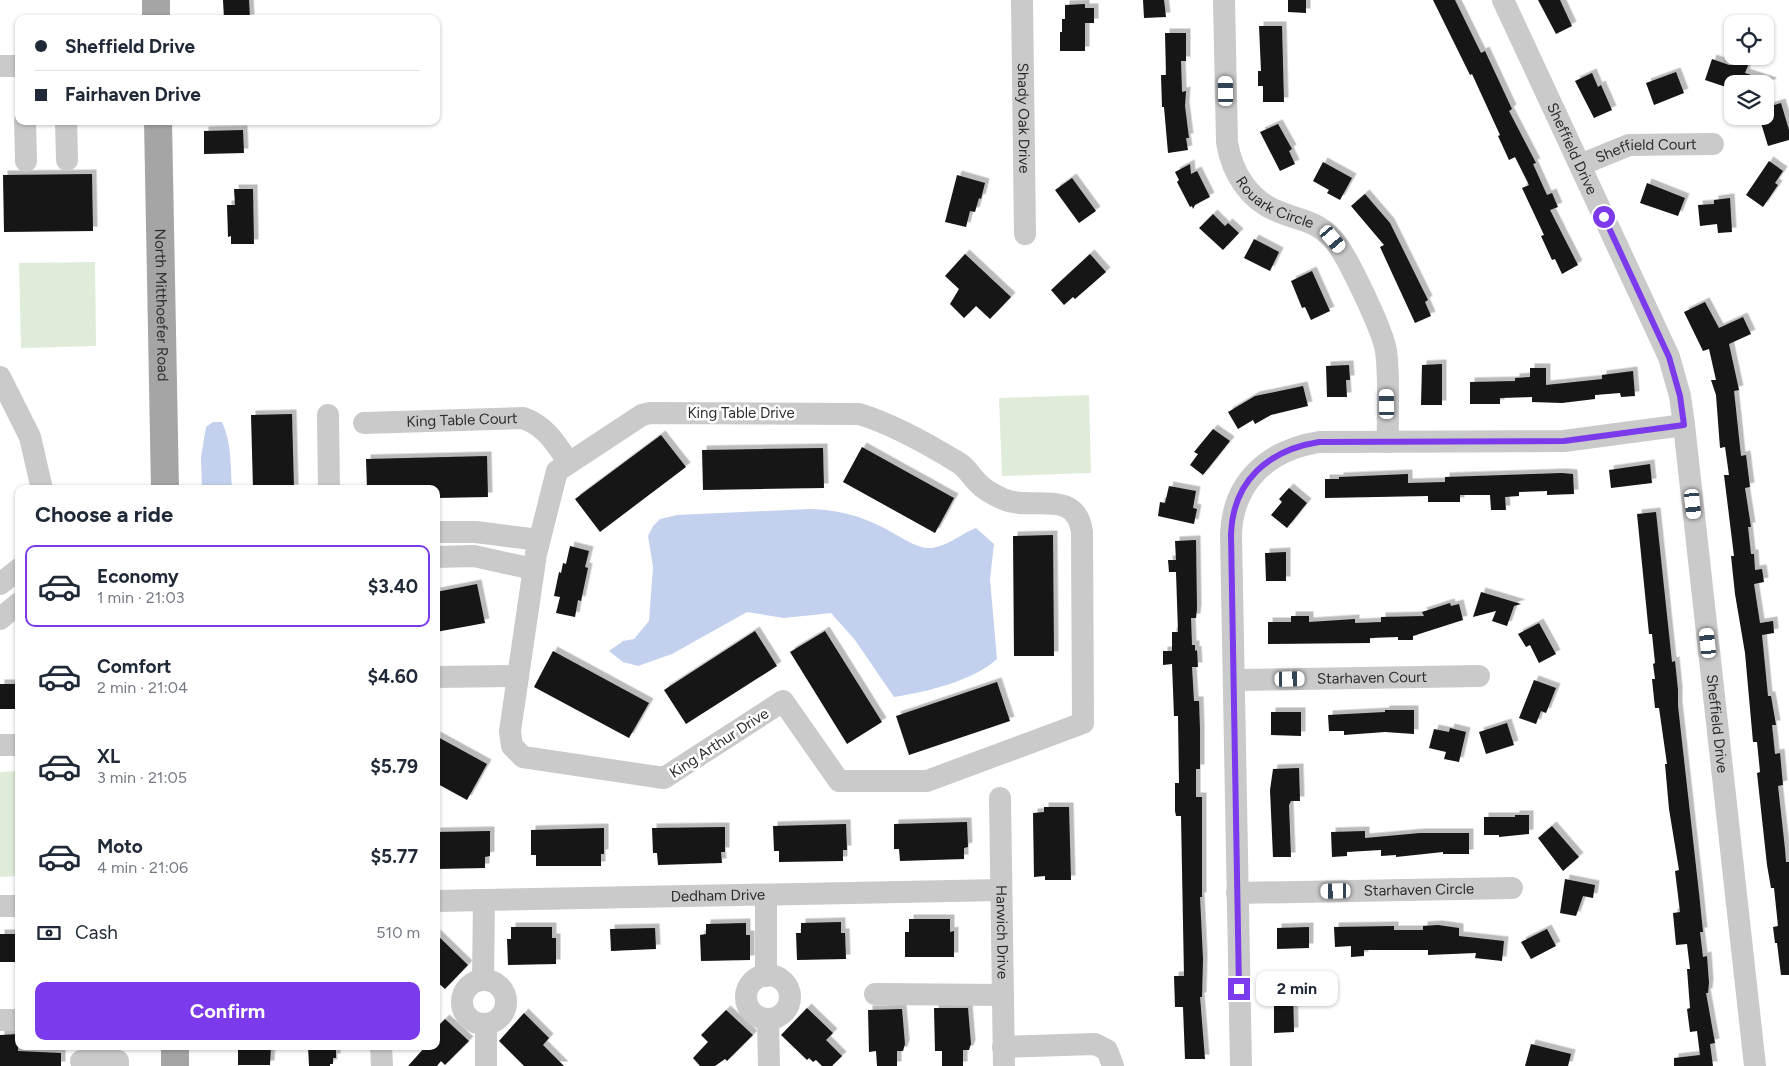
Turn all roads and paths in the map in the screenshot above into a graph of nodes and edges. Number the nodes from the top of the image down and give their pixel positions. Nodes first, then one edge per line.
1 (156, 0) edge
2 (1022, 0) edge
3 (1224, 0) edge
4 (1503, 0) edge
5 (156, 15) edge
6 (0, 66) edge
7 (15, 66) edge
8 (25, 125) edge
9 (66, 125) edge
10 (158, 125) edge
11 (1713, 144) dead end
12 (67, 160) dead end
13 (26, 161) dead end
14 (1580, 165) junction
15 (1025, 234) dead end
16 (0, 377) edge
17 (328, 415) dead end
18 (364, 424) dead end
19 (1684, 425) junction
20 (1388, 442) junction
21 (569, 463) junction
22 (41, 485) edge
23 (165, 485) edge
24 (329, 485) edge
25 (1002, 498) joint
26 (440, 532) edge
27 (536, 554) junction
28 (440, 556) edge
29 (15, 573) edge
30 (0, 584) edge
31 (15, 606) edge
32 (0, 619) edge
33 (518, 676) junction
34 (1479, 676) dead end
35 (440, 677) edge
36 (1234, 680) junction
37 (0, 745) edge
38 (15, 745) edge
39 (1000, 798) dead end
40 (1512, 888) dead end
41 (1002, 890) junction
42 (1237, 893) junction
43 (766, 895) junction
44 (484, 900) junction
45 (440, 901) edge
46 (0, 906) edge
47 (15, 906) edge
48 (766, 976) junction
49 (483, 980) junction
50 (875, 994) dead end
51 (1003, 995) junction
52 (768, 1019) junction
53 (0, 1020) edge
54 (15, 1020) edge
55 (486, 1024) junction
56 (175, 1050) edge
57 (381, 1050) edge
58 (1003, 1056) edge
59 (81, 1058) edge
60 (118, 1066) edge
61 (175, 1066) edge
62 (382, 1066) edge
63 (486, 1066) edge
64 (769, 1066) edge
65 (1113, 1066) edge
66 (1241, 1066) edge
67 (1755, 1066) edge

1 - 5 main road
2 - 15 street, Shady Oak Drive
3 - 20 street, Rouark Circle
4 - 14 street, Sheffield Drive
6 - 7 street
8 - 13 street
9 - 12 street
10 - 23 main road, North Mitthoefer Road
11 - 14 street, Sheffield Court
14 - 19 street, Sheffield Drive
16 - 22 street
17 - 24 street
18 - 21 street, King Table Court
19 - 20 street
19 - 67 street, Sheffield Drive
20 - 36 street
21 - 25 street, King Table Drive
21 - 27 street, King Table Drive
25 - 33 street, King Arthur Drive
26 - 27 street
27 - 28 street
27 - 33 street, King Arthur Drive
29 - 30 street
31 - 32 street
33 - 35 street
34 - 36 street, Starhaven Court
36 - 42 street
37 - 38 street
39 - 41 street, Harwich Drive
40 - 42 street, Starhaven Circle
41 - 43 street, Dedham Drive
41 - 51 street, Harwich Drive
42 - 66 street
43 - 44 street, Dedham Drive
43 - 48 street
44 - 45 street, Dedham Drive
44 - 49 street
46 - 47 street
48 - 52 street
48 - 52 street
49 - 55 street
49 - 55 street
50 - 51 street
51 - 58 street, Harwich Drive
52 - 64 street
53 - 54 street
55 - 63 street
56 - 61 main road
57 - 62 street
58 - 65 street
59 - 60 street

